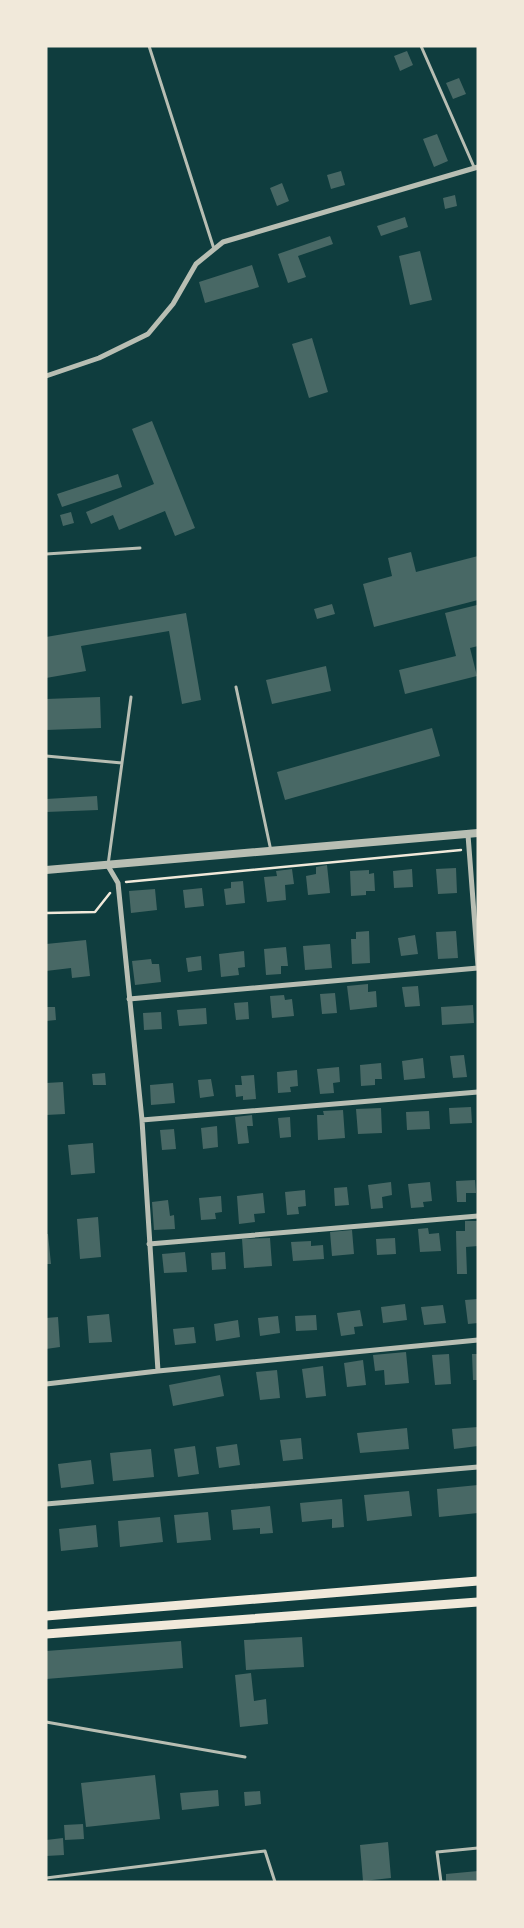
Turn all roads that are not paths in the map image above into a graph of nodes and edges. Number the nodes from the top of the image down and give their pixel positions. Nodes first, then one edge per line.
1 (149, 46) edge
2 (421, 46) edge
3 (476, 167) edge
4 (214, 249) junction
5 (46, 376) edge
6 (140, 548) dead end
7 (46, 554) edge
8 (236, 687) dead end
9 (131, 697) dead end
10 (46, 756) edge
11 (122, 763) junction
12 (478, 833) edge
13 (468, 834) junction
14 (271, 852) junction
15 (108, 866) junction
16 (46, 870) edge
17 (478, 967) edge
18 (129, 999) junction
19 (478, 1092) edge
20 (142, 1120) junction
21 (478, 1216) edge
22 (149, 1244) junction
23 (478, 1340) edge
24 (158, 1371) junction
25 (46, 1384) edge
26 (478, 1467) edge
27 (46, 1504) edge
28 (478, 1581) edge
29 (478, 1602) edge
30 (46, 1616) edge
31 (46, 1634) edge
32 (46, 1722) edge
33 (245, 1757) dead end
34 (478, 1848) edge
35 (46, 1878) edge
36 (275, 1882) edge
37 (441, 1882) edge

1 - 4 lane
2 - 3 lane
3 - 4 street
4 - 5 street
6 - 7 lane
8 - 14 lane
9 - 11 lane
10 - 11 lane
11 - 15 lane
12 - 13 street
13 - 14 street
13 - 17 street
14 - 15 street
15 - 16 street
15 - 18 street
17 - 18 street
18 - 20 street
19 - 20 street
20 - 22 street
21 - 22 street
22 - 24 street
23 - 24 street
24 - 25 street
26 - 27 street
28 - 30 main road
29 - 31 main road
32 - 33 lane
34 - 37 lane
35 - 36 lane

